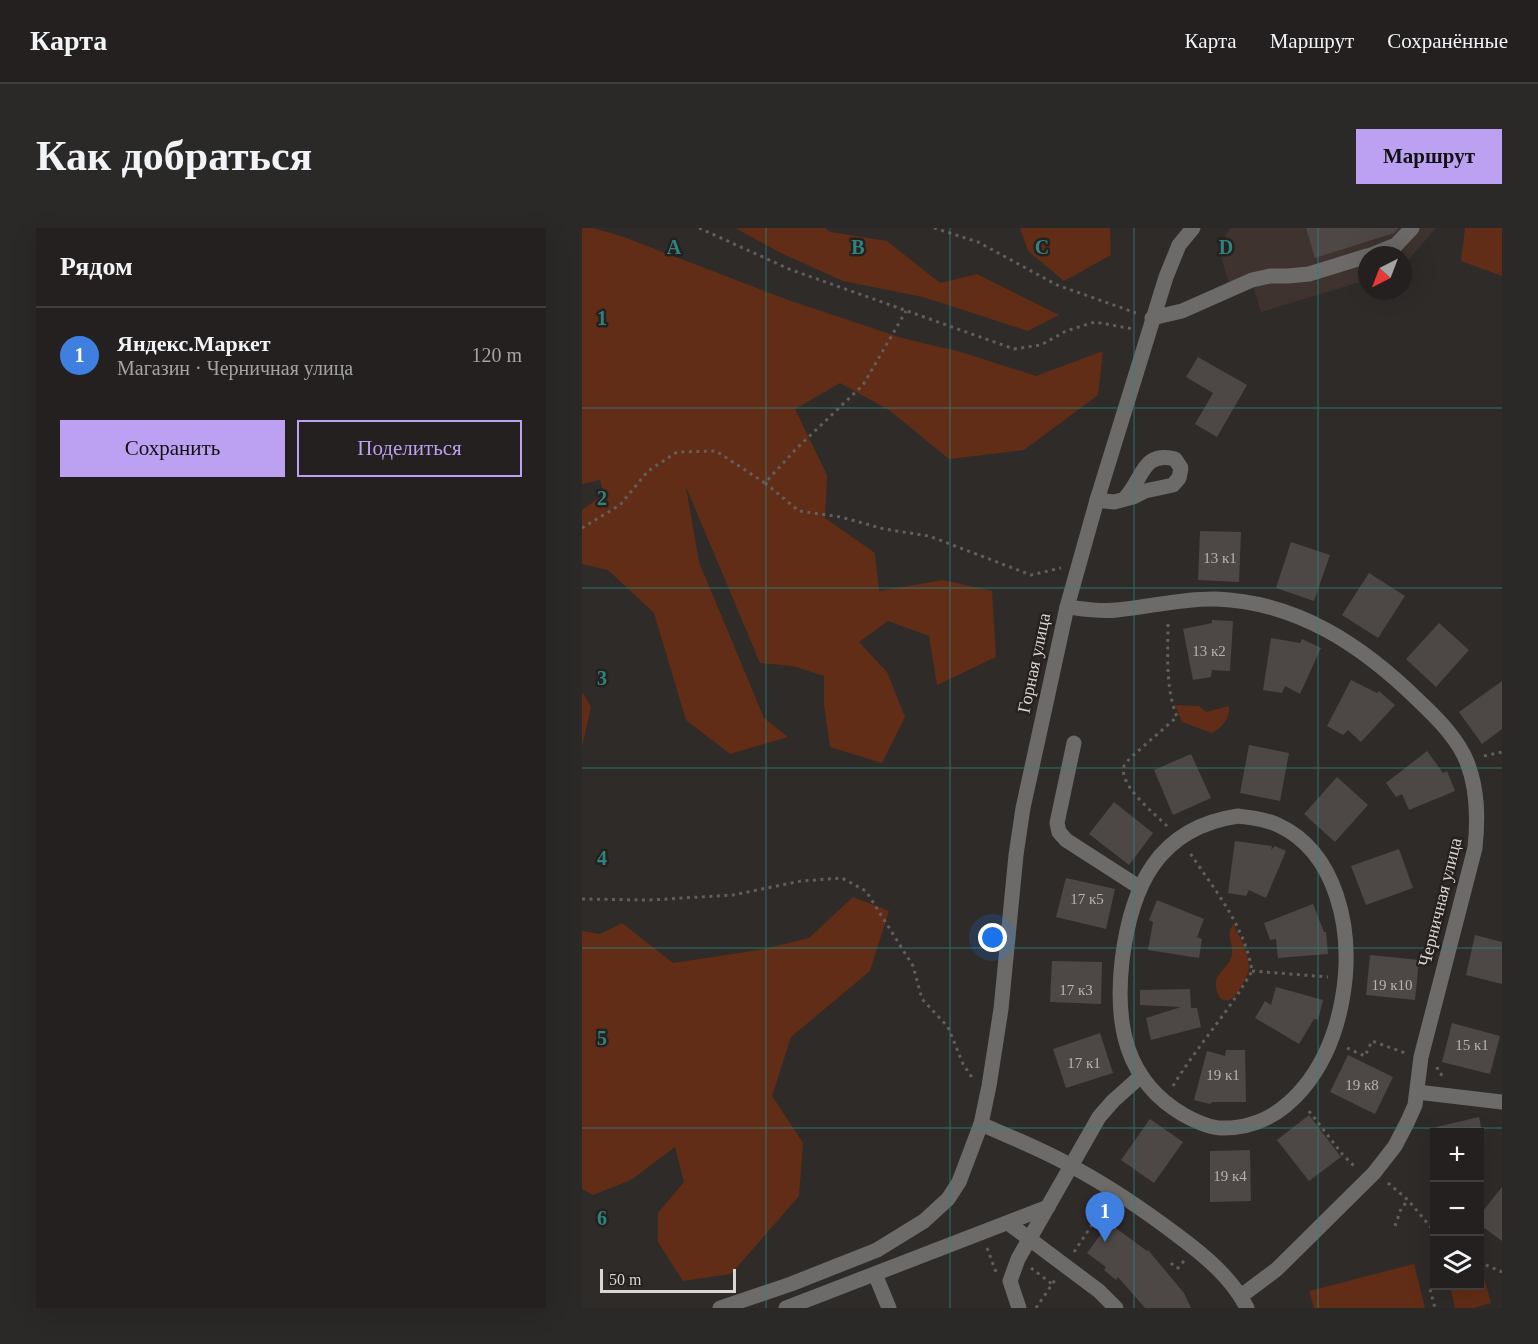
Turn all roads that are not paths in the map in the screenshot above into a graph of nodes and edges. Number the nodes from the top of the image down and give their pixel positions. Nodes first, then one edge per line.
1 (1193, 228) edge
2 (1412, 228) edge
3 (1394, 246) edge
4 (1358, 259) edge
5 (1150, 318) junction
6 (1124, 499) dead end
7 (1097, 500) junction
8 (1066, 607) junction
9 (1074, 743) dead end
10 (1139, 887) junction
11 (1141, 1076) junction
12 (1417, 1092) junction
13 (1502, 1102) edge
14 (981, 1124) junction
15 (1072, 1166) junction
16 (1048, 1208) junction
17 (1008, 1223) junction
18 (1030, 1239) junction
19 (875, 1274) junction
20 (1244, 1302) edge
21 (720, 1308) edge
22 (786, 1308) edge
23 (889, 1308) edge
24 (1019, 1308) edge
25 (1116, 1308) edge

1 - 5 street, Горная улица
2 - 3 street
4 - 5 street
5 - 7 street, Горная улица
6 - 7 street
7 - 8 street, Горная улица
8 - 12 street, Черничная улица
8 - 14 street, Горная улица
9 - 10 street
10 - 11 street
10 - 11 street
11 - 15 street
12 - 13 street
12 - 20 street, Черничная улица
14 - 15 street
14 - 21 street, Горная улица
15 - 16 street
15 - 20 street
16 - 17 street
16 - 18 street
17 - 18 street
17 - 19 street
18 - 24 street
18 - 25 street
19 - 22 street
19 - 23 street

